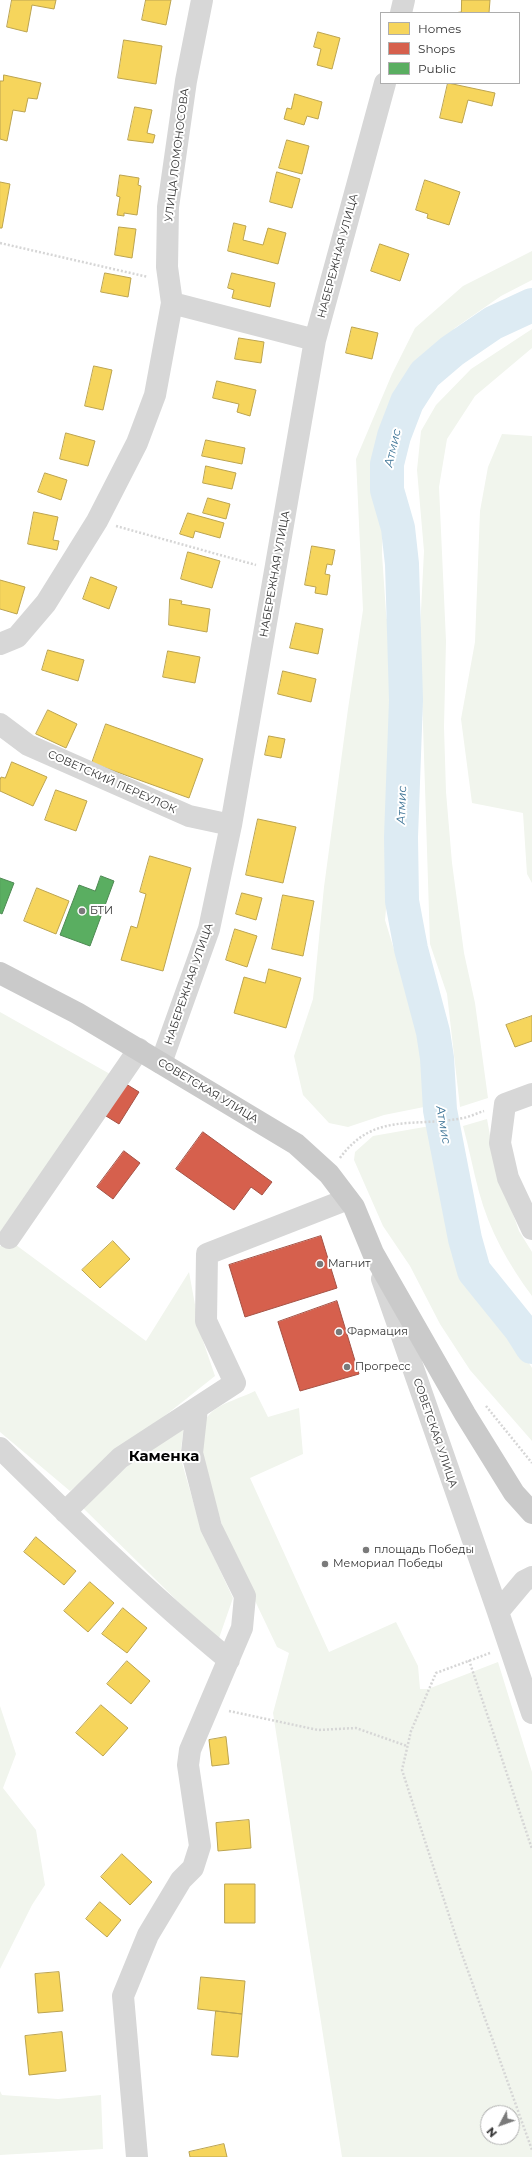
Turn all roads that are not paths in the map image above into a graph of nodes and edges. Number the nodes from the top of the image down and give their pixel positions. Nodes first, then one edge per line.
1 (202, 0) edge
2 (404, 0) edge
3 (401, 12) edge
4 (385, 84) edge
5 (172, 303) junction
6 (314, 340) junction
7 (0, 644) edge
8 (0, 724) edge
9 (231, 825) junction
10 (0, 973) edge
11 (139, 1049) junction
12 (161, 1063) junction
13 (532, 1094) edge
14 (348, 1199) junction
15 (532, 1229) edge
16 (9, 1238) dead end
17 (372, 1253) junction
18 (197, 1408) junction
19 (0, 1448) edge
20 (65, 1512) junction
21 (532, 1513) edge
22 (532, 1577) edge
23 (498, 1612) junction
24 (229, 1660) junction
25 (532, 1713) edge
26 (137, 2157) edge

1 - 5 street, УЛИЦА ЛОМОНОСОВА
2 - 3 street
4 - 6 street, НАБЕРЕЖНАЯ УЛИЦА
5 - 6 street
5 - 7 street, УЛИЦА ЛОМОНОСОВА
6 - 9 street, НАБЕРЕЖНАЯ УЛИЦА
8 - 9 street, СОВЕТСКИЙ ПЕРЕУЛОК
9 - 12 street, НАБЕРЕЖНАЯ УЛИЦА
10 - 11 main road, СОВЕТСКАЯ УЛИЦА
11 - 12 main road, СОВЕТСКАЯ УЛИЦА
11 - 16 street
12 - 14 main road, СОВЕТСКАЯ УЛИЦА
13 - 15 street
14 - 17 main road, СОВЕТСКАЯ УЛИЦА
14 - 18 street
17 - 21 main road, СОВЕТСКАЯ УЛИЦА
17 - 23 street, СОВЕТСКАЯ УЛИЦА
18 - 20 street
18 - 24 street
19 - 20 street
20 - 24 street
22 - 23 street
23 - 25 street, СОВЕТСКАЯ УЛИЦА
24 - 26 street

